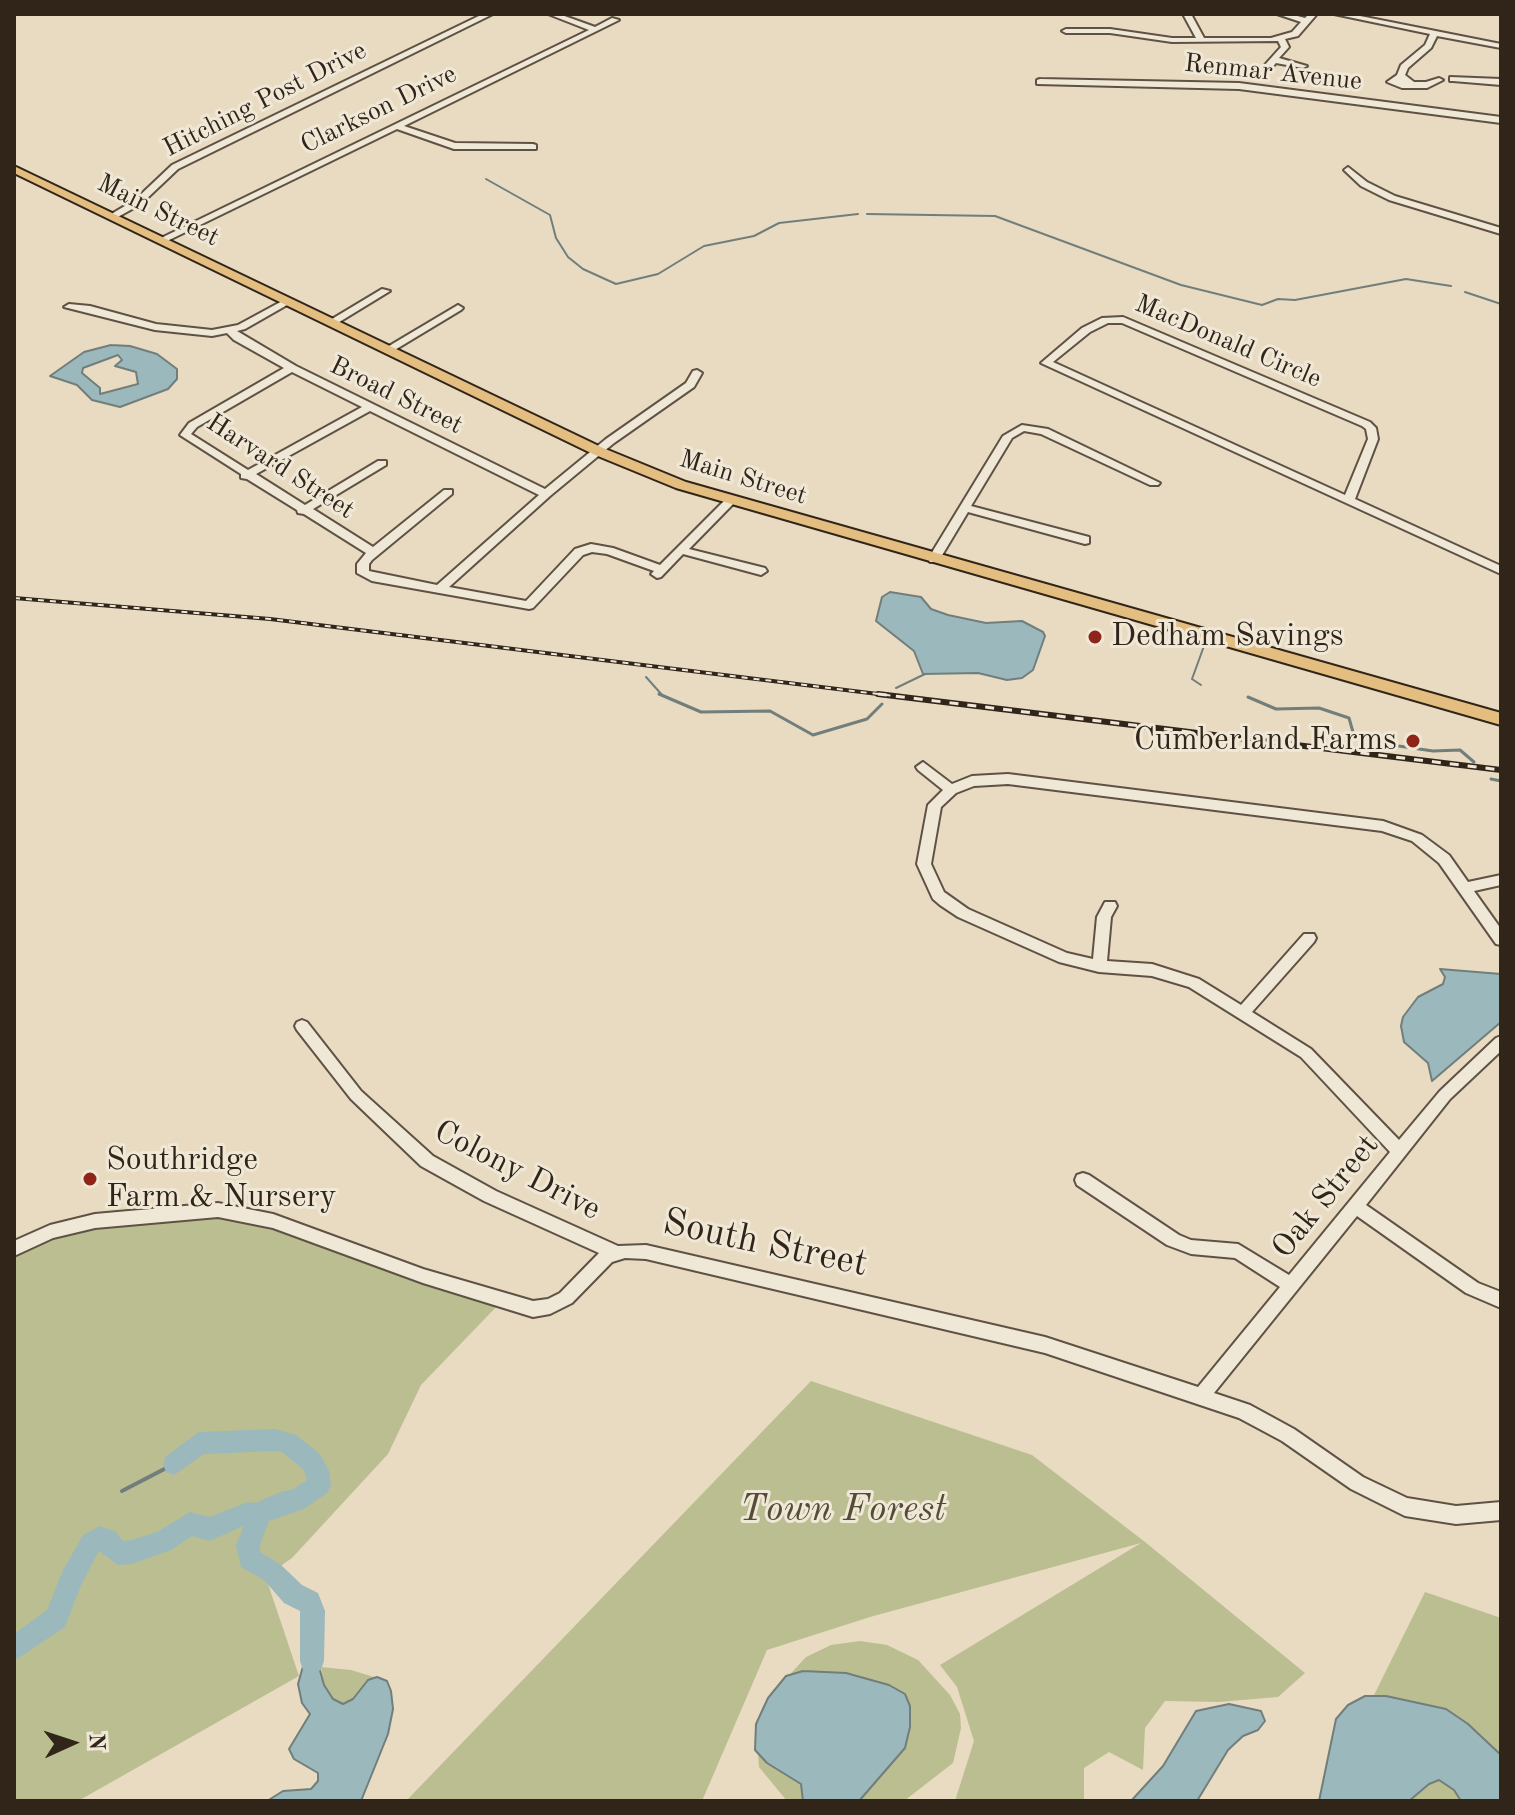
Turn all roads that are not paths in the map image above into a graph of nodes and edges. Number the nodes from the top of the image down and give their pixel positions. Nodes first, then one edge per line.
1 (489, 14) edge
2 (552, 14) edge
3 (1187, 14) edge
4 (1281, 14) edge
5 (1338, 14) edge
6 (1310, 17) edge
7 (615, 20) dead end
8 (594, 29) junction
9 (1066, 31) dead end
10 (1434, 34) junction
11 (1200, 38) junction
12 (1280, 38) junction
13 (1501, 46) edge
14 (1275, 60) junction
15 (1303, 66) dead end
16 (1266, 69) dead end
17 (1453, 79) dead end
18 (1439, 80) dead end
19 (1040, 82) dead end
20 (1501, 82) edge
21 (1501, 120) edge
22 (397, 126) junction
23 (533, 147) dead end
24 (14, 169) edge
25 (1348, 170) dead end
26 (113, 216) junction
27 (1501, 231) edge
28 (162, 240) junction
29 (385, 291) dead end
30 (289, 301) junction
31 (69, 307) dead end
32 (458, 308) dead end
33 (332, 322) junction
34 (231, 331) junction
35 (389, 349) junction
36 (292, 368) junction
37 (697, 373) dead end
38 (369, 407) junction
39 (598, 451) junction
40 (382, 463) dead end
41 (245, 476) junction
42 (1154, 483) dead end
43 (448, 492) dead end
44 (546, 494) junction
45 (1349, 500) junction
46 (730, 501) junction
47 (964, 508) junction
48 (302, 511) junction
49 (1085, 540) dead end
50 (680, 550) junction
51 (373, 552) junction
52 (934, 559) junction
53 (1501, 570) edge
54 (761, 571) dead end
55 (441, 588) junction
56 (1501, 719) edge
57 (923, 767) dead end
58 (951, 790) junction
59 (1501, 880) edge
60 (1464, 888) junction
61 (1110, 906) dead end
62 (1309, 938) dead end
63 (1501, 940) edge
64 (1099, 966) junction
65 (1243, 1012) junction
66 (302, 1026) dead end
67 (1501, 1042) edge
68 (1399, 1151) junction
69 (1083, 1180) dead end
70 (1355, 1206) junction
71 (14, 1249) edge
72 (615, 1252) junction
73 (1291, 1285) junction
74 (1501, 1300) edge
75 (1203, 1394) junction
76 (1501, 1511) edge

1 - 26 street, Hitching Post Drive
2 - 8 street
3 - 11 street
4 - 6 street
5 - 10 street
6 - 12 street
7 - 8 street, Clarkson Drive
8 - 22 street, Clarkson Drive
9 - 11 street
10 - 13 street
10 - 18 street
11 - 12 street
12 - 14 street
14 - 15 street
14 - 16 street
17 - 20 street
19 - 21 street, Renmar Avenue
22 - 23 street
22 - 28 street, Clarkson Drive
24 - 26 main road, Main Street
25 - 27 street
26 - 28 main road, Main Street
28 - 30 main road, Main Street
29 - 33 street
30 - 33 main road, Main Street
30 - 34 street
31 - 34 street
32 - 35 street
33 - 35 main road, Main Street
34 - 36 street, Broad Street
35 - 39 main road, Main Street
36 - 38 street, Broad Street
36 - 41 street, Harvard Street
37 - 39 street
38 - 41 street
38 - 44 street, Broad Street
39 - 44 street
39 - 46 main road, Main Street
40 - 48 street
41 - 48 street, Harvard Street
42 - 47 street
43 - 51 street
44 - 55 street
45 - 45 street, MacDonald Circle
45 - 53 street, MacDonald Circle
46 - 50 street
46 - 52 main road, Main Street
47 - 49 street
47 - 52 street
48 - 51 street, Harvard Street
50 - 54 street
50 - 55 street
51 - 55 street
52 - 56 main road, Main Street
57 - 58 street
58 - 60 street
58 - 64 street
59 - 60 street
60 - 63 street
61 - 64 street
62 - 65 street
64 - 65 street
65 - 68 street
66 - 72 street, Colony Drive
67 - 68 street, Oak Street
68 - 70 street, Oak Street
69 - 73 street
70 - 73 street, Oak Street
70 - 74 street
71 - 72 street, South Street
72 - 75 street, South Street
73 - 75 street, Oak Street
75 - 76 street, South Street

